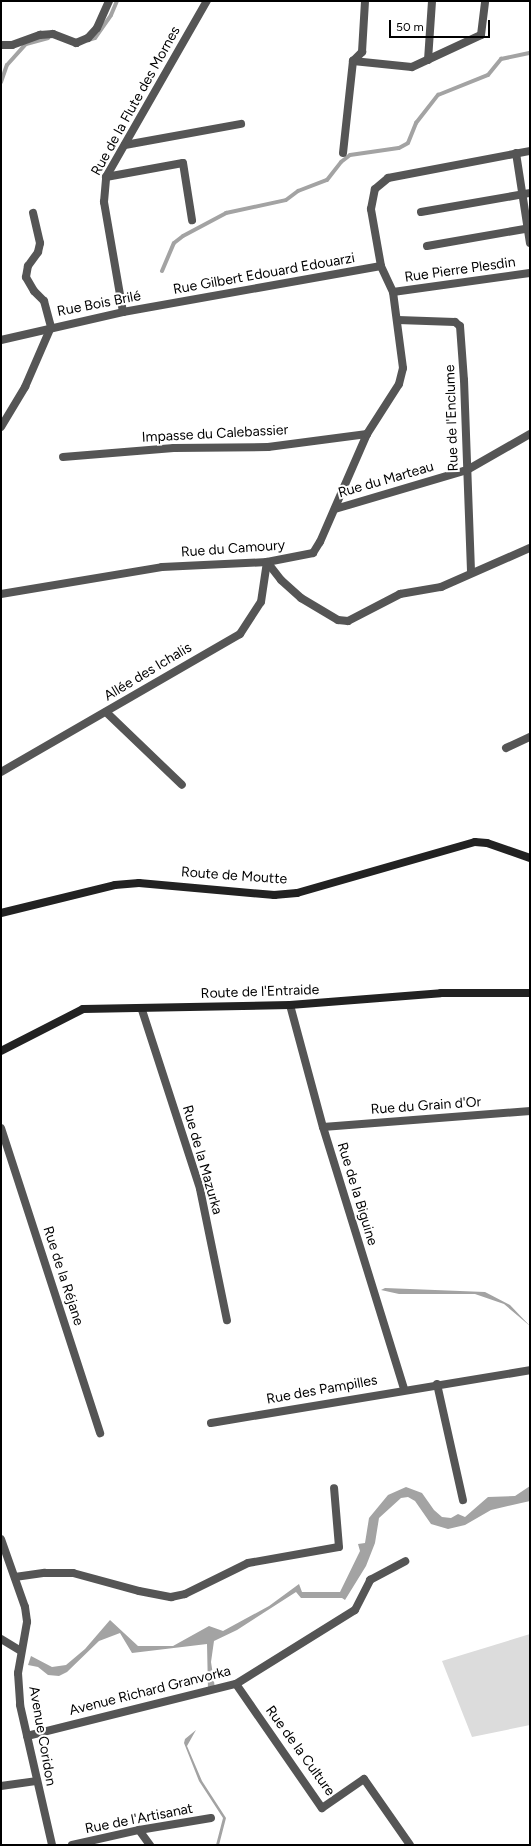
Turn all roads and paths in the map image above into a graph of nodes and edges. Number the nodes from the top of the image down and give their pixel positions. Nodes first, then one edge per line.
1 (109, 1) edge
2 (207, 1) edge
3 (365, 1) edge
4 (432, 1) edge
5 (485, 1) edge
6 (1, 45) edge
7 (428, 60) junction
8 (353, 61) junction
9 (241, 124) dead end
10 (125, 146) junction
11 (530, 151) edge
12 (343, 153) dead end
13 (516, 153) junction
14 (106, 177) junction
15 (530, 193) edge
16 (521, 195) junction
17 (421, 212) dead end
18 (33, 213) dead end
19 (192, 220) dead end
20 (529, 228) edge
21 (530, 243) edge
22 (427, 246) dead end
23 (381, 266) junction
24 (530, 273) edge
25 (393, 292) junction
26 (152, 307) joint
27 (123, 312) junction
28 (398, 322) junction
29 (51, 327) junction
30 (1, 340) edge
31 (1, 427) edge
32 (367, 434) junction
33 (530, 434) edge
34 (63, 457) dead end
35 (467, 470) junction
36 (335, 509) junction
37 (530, 548) edge
38 (267, 562) junction
39 (471, 572) junction
40 (1, 594) edge
41 (106, 712) junction
42 (530, 737) edge
43 (506, 748) dead end
44 (1, 772) edge
45 (182, 785) dead end
46 (530, 858) edge
47 (1, 913) edge
48 (530, 993) edge
49 (290, 1005) junction
50 (142, 1010) junction
51 (1, 1051) edge
52 (530, 1111) edge
53 (323, 1127) junction
54 (1, 1128) edge
55 (227, 1320) dead end
56 (530, 1370) edge
57 (437, 1384) junction
58 (404, 1389) junction
59 (211, 1423) dead end
60 (100, 1433) dead end
61 (334, 1488) dead end
62 (463, 1500) dead end
63 (1, 1539) edge
64 (404, 1561) dead end
65 (15, 1577) junction
66 (1, 1639) edge
67 (21, 1651) junction
68 (236, 1684) junction
69 (27, 1736) junction
70 (36, 1781) junction
71 (1, 1786) edge
72 (211, 1818) dead end
73 (139, 1830) junction
74 (49, 1844) edge
75 (72, 1845) edge
76 (150, 1845) edge
77 (410, 1845) edge

1 - 6 street
2 - 10 street, Rue de la Flute des Mornes
3 - 8 street
4 - 7 street
5 - 7 street
7 - 8 street
8 - 12 street
9 - 10 street
10 - 14 street, Rue de la Flute des Mornes
11 - 13 street, Rue du Camoury
13 - 16 street
13 - 23 street, Rue du Camoury
14 - 19 street
14 - 27 street, Rue de la Flute des Mornes
15 - 16 street
16 - 17 street
16 - 20 street
18 - 29 street, Rue Bois Brilé
20 - 21 street
20 - 22 street
23 - 25 street, Rue du Camoury
23 - 26 street, Rue Gilbert Edouard Edouarzi
24 - 25 street, Rue Pierre Plesdin
25 - 28 street, Rue du Camoury
26 - 27 street, Rue Bois Brilé
27 - 29 street, Rue Bois Brilé
28 - 32 street, Rue du Camoury
28 - 35 street, Rue de l'Enclume
29 - 30 street, Rue Bois Brilé
29 - 31 street
32 - 34 street, Impasse du Calebassier
32 - 36 street, Rue du Camoury
33 - 35 street, Rue du Marteau
35 - 36 street, Rue du Marteau
35 - 39 street, Rue de l'Enclume
36 - 38 street, Rue du Camoury
37 - 39 street
38 - 39 street
38 - 40 street, Rue du Camoury
38 - 41 street, Allée des Ichalis
41 - 44 street, Allée des Ichalis
41 - 45 street
42 - 43 street
46 - 47 main road, Route de Moutte
48 - 49 main road, Route de l'Entraide
49 - 50 main road, Route de l'Entraide
49 - 53 street, Rue de la Biguine
50 - 51 main road, Route de l'Entraide
50 - 55 street, Rue de la Mazurka
52 - 53 street, Rue du Grain d'Or
53 - 58 street, Rue de la Biguine
54 - 60 street, Rue de la Réjane
56 - 57 street, Rue des Pampilles
57 - 58 street, Rue des Pampilles
57 - 62 street
58 - 59 street, Rue des Pampilles
61 - 65 street
63 - 65 street, Avenue Coridon
64 - 68 street, Avenue Richard Granvorka
65 - 67 street, Avenue Coridon
66 - 67 street
67 - 69 street, Avenue Coridon
68 - 69 street, Avenue Richard Granvorka
68 - 77 street, Rue de la Culture
69 - 70 street, Avenue Coridon
70 - 71 street
70 - 74 street, Avenue Coridon
72 - 73 street, Rue de l'Artisanat
73 - 75 street, Rue de l'Artisanat
73 - 76 street

